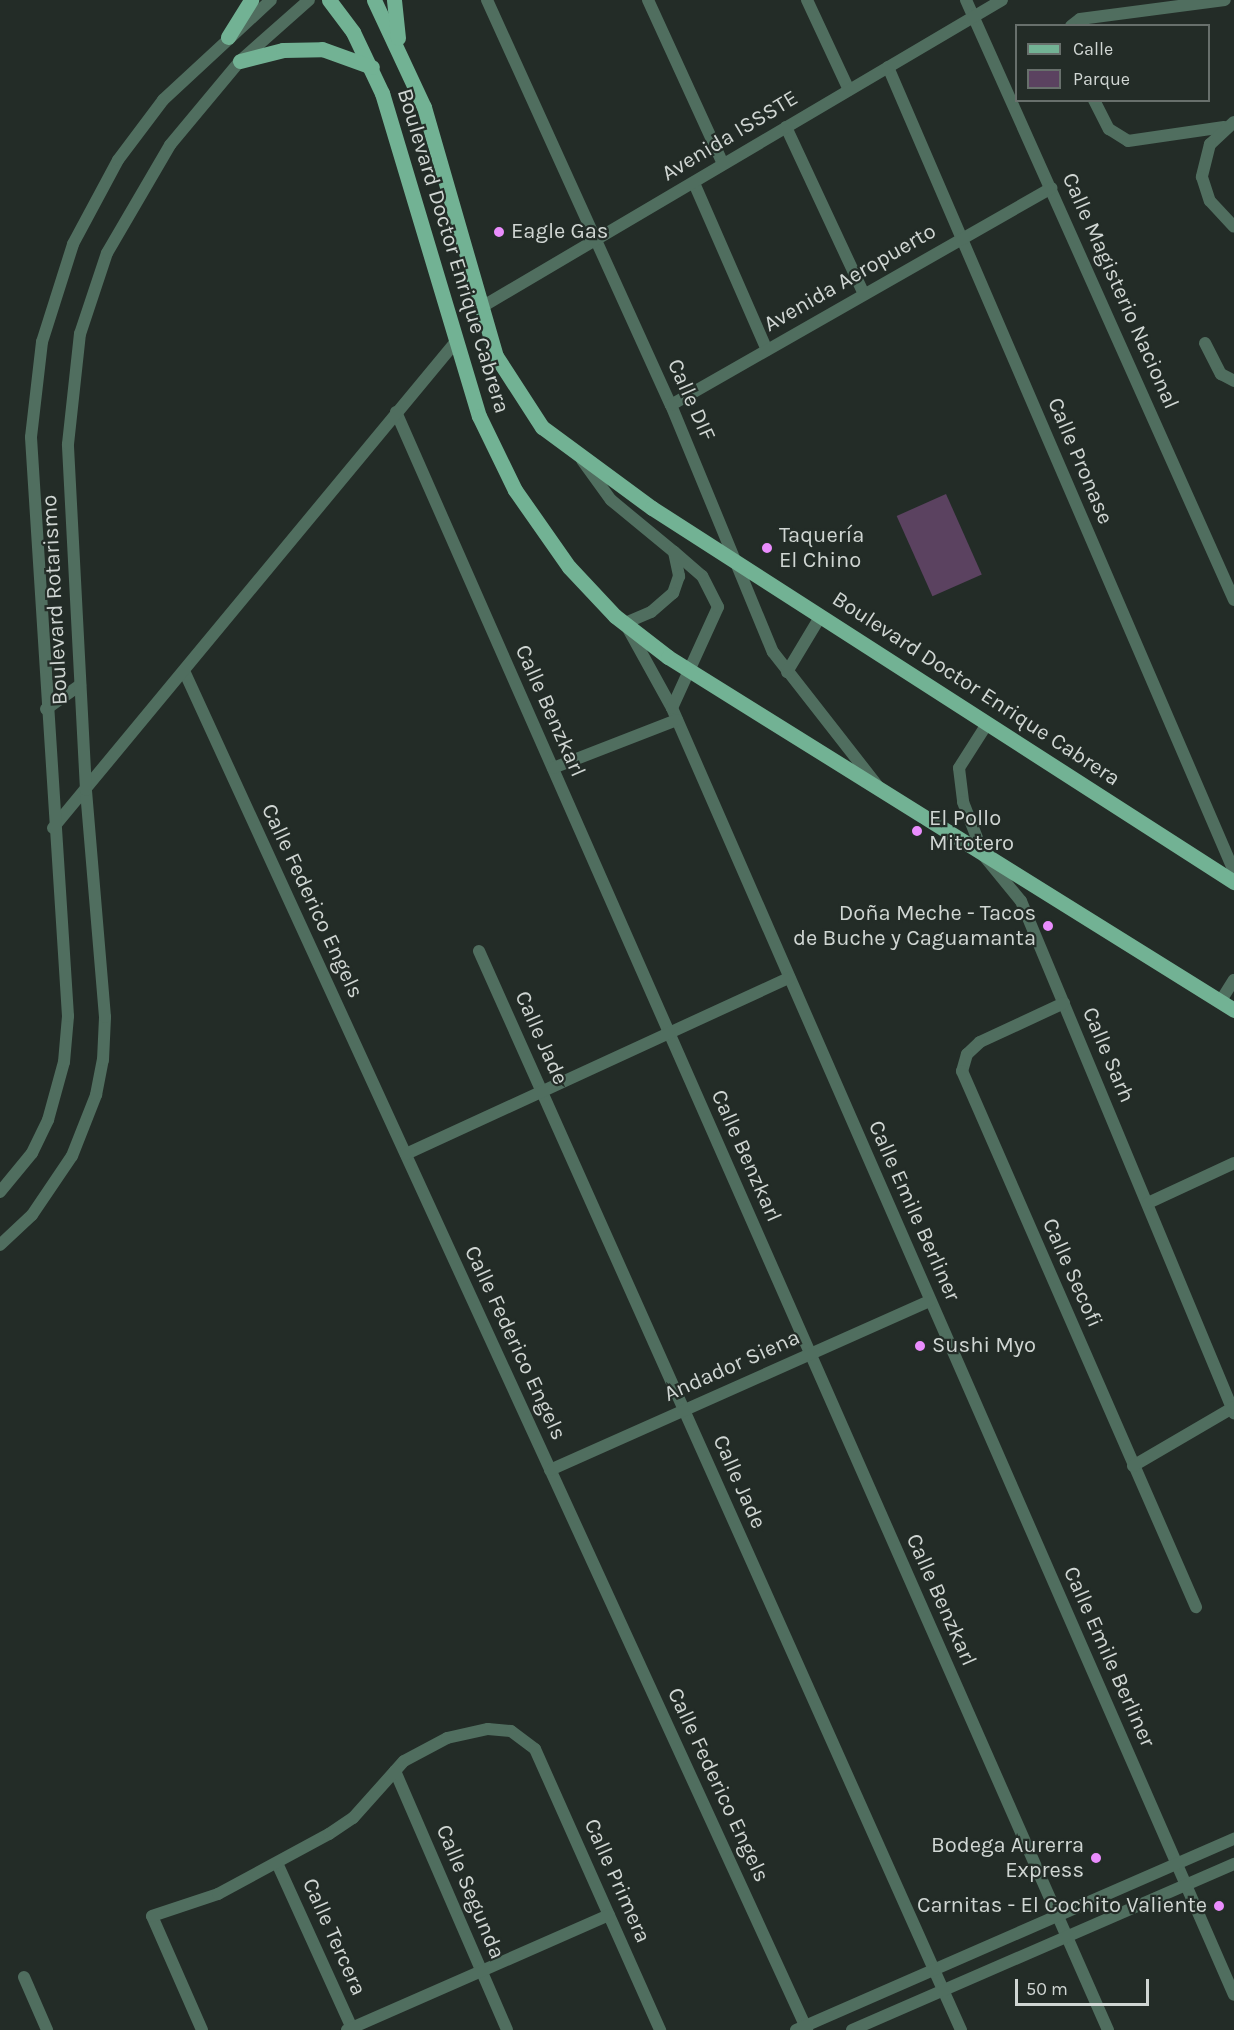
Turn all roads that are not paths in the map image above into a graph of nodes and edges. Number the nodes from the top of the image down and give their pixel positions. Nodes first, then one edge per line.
1 (251, 0) edge
2 (271, 0) edge
3 (309, 0) edge
4 (328, 0) edge
5 (374, 0) edge
6 (394, 0) edge
7 (487, 0) edge
8 (648, 0) edge
9 (807, 0) edge
10 (966, 0) edge
11 (1002, 0) edge
12 (1224, 0) edge
13 (1178, 3) edge
14 (974, 17) junction
15 (1074, 24) edge
16 (228, 37) junction
17 (399, 46) junction
18 (240, 61) junction
19 (372, 67) junction
20 (888, 67) junction
21 (849, 90) junction
22 (1095, 102) edge
23 (1229, 125) edge
24 (786, 127) junction
25 (723, 164) junction
26 (694, 183) junction
27 (1051, 188) junction
28 (1234, 226) edge
29 (596, 239) junction
30 (962, 239) junction
31 (864, 294) junction
32 (480, 308) junction
33 (1205, 343) dead end
34 (454, 344) junction
35 (767, 350) junction
36 (1234, 381) edge
37 (671, 405) junction
38 (396, 412) junction
39 (582, 459) junction
40 (674, 552) junction
41 (738, 564) junction
42 (1234, 600) edge
43 (820, 616) junction
44 (625, 623) junction
45 (689, 670) junction
46 (787, 672) junction
47 (185, 673) junction
48 (81, 685) junction
49 (672, 708) junction
50 (46, 710) junction
51 (676, 720) junction
52 (987, 724) junction
53 (553, 768) junction
54 (86, 790) junction
55 (888, 797) junction
56 (53, 828) junction
57 (984, 856) junction
58 (1234, 871) edge
59 (1234, 882) edge
60 (479, 951) dead end
61 (789, 978) junction
62 (1234, 980) edge
63 (1220, 1002) junction
64 (1064, 1003) junction
65 (1234, 1010) edge
66 (669, 1032) junction
67 (541, 1089) junction
68 (406, 1154) junction
69 (1234, 1163) edge
70 (0, 1192) edge
71 (1148, 1203) junction
72 (0, 1245) edge
73 (930, 1301) junction
74 (810, 1354) junction
75 (1233, 1409) edge
76 (684, 1410) junction
77 (1133, 1466) junction
78 (550, 1470) junction
79 (1196, 1607) dead end
80 (395, 1771) junction
81 (1234, 1839) edge
82 (277, 1863) junction
83 (1177, 1864) junction
84 (1234, 1864) edge
85 (1186, 1885) junction
86 (609, 1915) junction
87 (1057, 1916) junction
88 (1067, 1937) junction
89 (934, 1970) junction
90 (481, 1971) junction
91 (24, 1977) dead end
92 (943, 1990) junction
93 (1234, 1995) edge
94 (349, 2029) edge
95 (803, 2029) edge
96 (47, 2030) edge
97 (202, 2030) edge
98 (507, 2030) edge
99 (660, 2030) edge
100 (852, 2030) edge
101 (961, 2030) edge
102 (1108, 2030) edge

1 - 16 main road
2 - 16 street, Boulevard Rotarismo
3 - 18 street, Boulevard Rotarismo
4 - 19 main road, Boulevard Doctor Enrique Cabrera
5 - 17 main road, Boulevard Doctor Enrique Cabrera
6 - 17 main road
7 - 29 street, Calle DIF
8 - 25 street
9 - 21 street
10 - 14 street, Calle Magisterio Nacional
11 - 14 street, Avenida ISSSTE
12 - 13 street
13 - 15 street
14 - 20 street, Avenida ISSSTE
14 - 27 street, Calle Magisterio Nacional
16 - 50 street, Boulevard Rotarismo
17 - 32 main road, Boulevard Doctor Enrique Cabrera
18 - 19 main road
18 - 48 street, Boulevard Rotarismo
19 - 34 main road, Boulevard Doctor Enrique Cabrera
20 - 21 street, Avenida ISSSTE
20 - 30 street, Calle Pronase
21 - 24 street, Avenida ISSSTE
22 - 23 street
23 - 28 street
24 - 25 street, Avenida ISSSTE
24 - 31 street
25 - 26 street, Avenida ISSSTE
26 - 29 street, Avenida ISSSTE
26 - 35 street
27 - 30 street, Avenida Aeropuerto
27 - 42 street, Calle Magisterio Nacional
29 - 32 street, Avenida ISSSTE
29 - 37 street, Calle DIF
30 - 31 street, Avenida Aeropuerto
30 - 58 street, Calle Pronase
31 - 35 street, Avenida Aeropuerto
32 - 39 main road, Boulevard Doctor Enrique Cabrera
33 - 36 street
34 - 38 street
34 - 44 main road, Boulevard Doctor Enrique Cabrera
35 - 37 street, Avenida Aeropuerto
37 - 41 street, Calle DIF
38 - 47 street
38 - 53 street, Calle Benzkarl
39 - 40 street
39 - 41 main road, Boulevard Doctor Enrique Cabrera
40 - 44 street
40 - 45 street
41 - 43 main road, Boulevard Doctor Enrique Cabrera
41 - 46 street, Calle DIF
43 - 46 street
43 - 52 main road, Boulevard Doctor Enrique Cabrera
44 - 45 main road, Boulevard Doctor Enrique Cabrera
44 - 49 street, Calle Emile Berliner
45 - 49 street
45 - 55 main road, Boulevard Doctor Enrique Cabrera
46 - 55 street, Calle DIF
47 - 54 street
47 - 68 street, Calle Federico Engels
48 - 50 street
48 - 54 street, Boulevard Rotarismo
49 - 51 street, Calle Emile Berliner
50 - 56 street, Boulevard Rotarismo
51 - 53 street
51 - 61 street, Calle Emile Berliner
52 - 57 street, Calle Sarh
52 - 59 main road, Boulevard Doctor Enrique Cabrera
53 - 66 street, Calle Benzkarl
54 - 56 street
54 - 72 street, Boulevard Rotarismo
55 - 57 main road, Boulevard Doctor Enrique Cabrera
56 - 70 street, Boulevard Rotarismo
57 - 63 main road, Boulevard Doctor Enrique Cabrera
57 - 64 street, Calle Sarh
60 - 67 street, Calle Jade
61 - 66 street
61 - 73 street, Calle Emile Berliner
62 - 63 street
63 - 65 main road, Boulevard Doctor Enrique Cabrera
64 - 71 street, Calle Sarh
64 - 77 street, Calle Secofi
66 - 67 street
66 - 74 street, Calle Benzkarl
67 - 68 street
67 - 76 street, Calle Jade
68 - 78 street, Calle Federico Engels
69 - 71 street
71 - 75 street, Calle Sarh
73 - 74 street, Andador Siena
73 - 83 street, Calle Emile Berliner
74 - 76 street, Andador Siena
74 - 87 street, Calle Benzkarl
75 - 77 street
76 - 78 street, Andador Siena
76 - 89 street, Calle Jade
77 - 79 street, Calle Secofi
78 - 95 street, Calle Federico Engels
80 - 82 street
80 - 86 street, Calle Primera
80 - 90 street, Calle Segunda
81 - 83 street
82 - 94 street, Calle Tercera
82 - 97 street
83 - 85 street, Calle Emile Berliner
83 - 87 street
84 - 85 street
85 - 88 street
85 - 93 street, Calle Emile Berliner
86 - 90 street
86 - 99 street, Calle Primera
87 - 88 street, Calle Benzkarl
87 - 89 street
88 - 92 street
88 - 102 street
89 - 92 street, Calle Jade
89 - 95 street
90 - 94 street
90 - 98 street, Calle Segunda
91 - 96 street
92 - 100 street
92 - 101 street, Calle Jade

